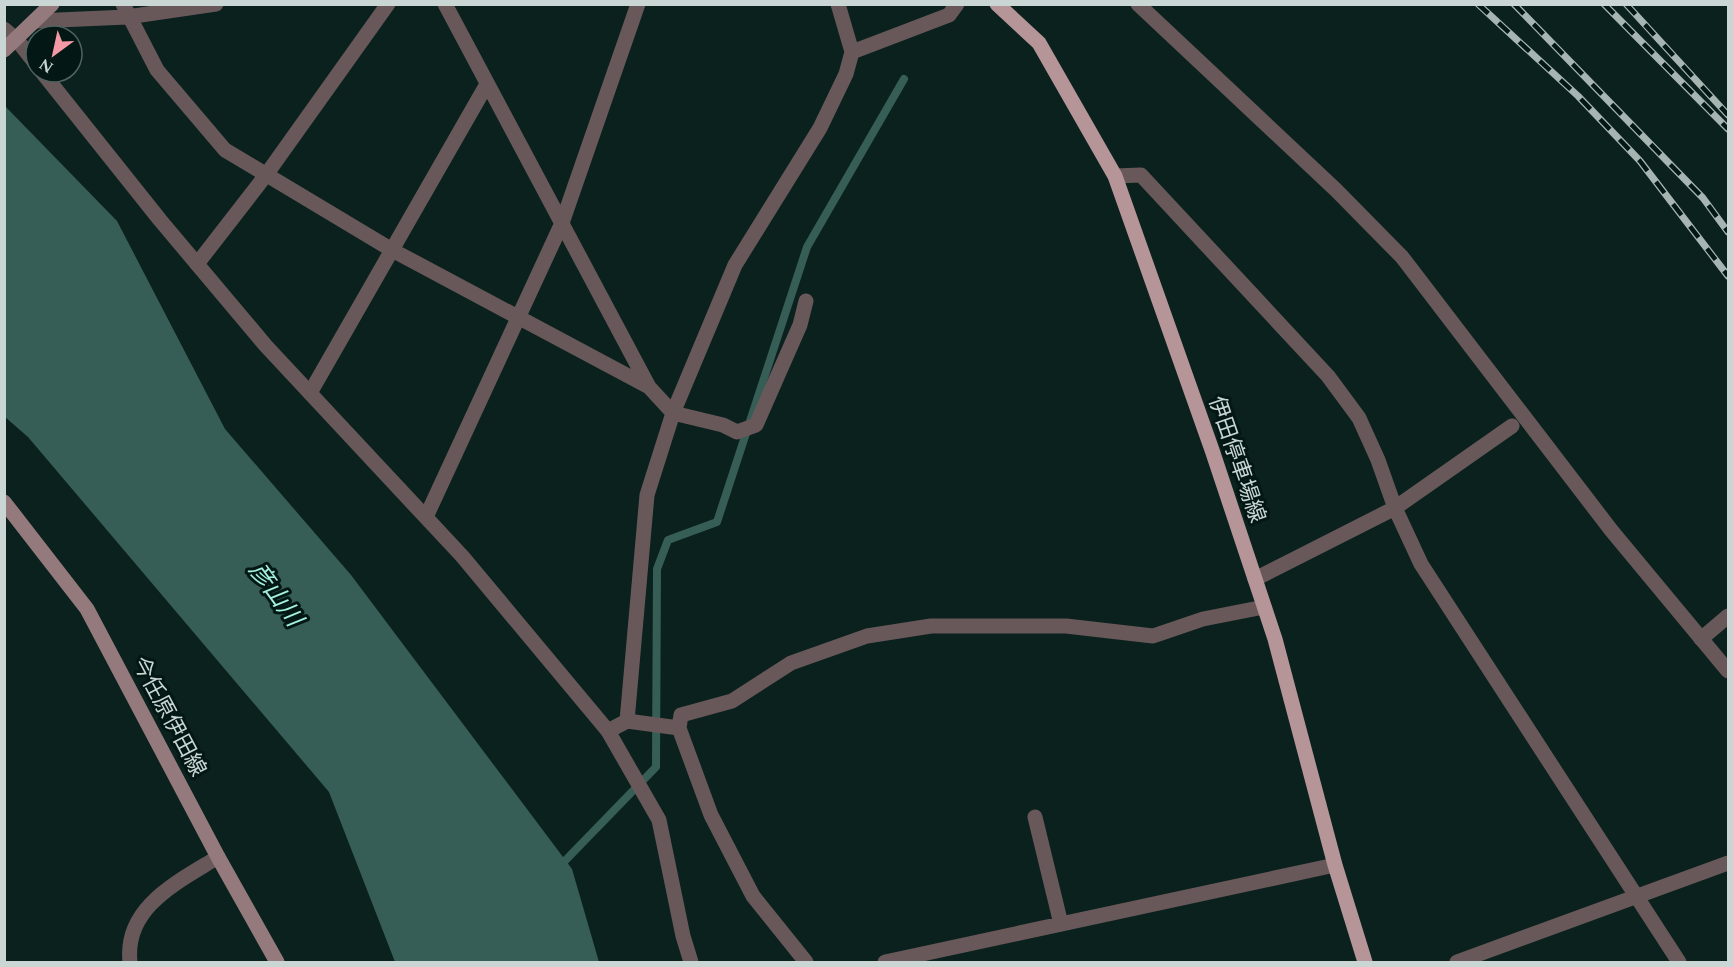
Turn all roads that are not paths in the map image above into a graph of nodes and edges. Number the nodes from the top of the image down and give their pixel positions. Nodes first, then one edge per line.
1 (52, 4) edge
2 (216, 4) edge
3 (388, 4) edge
4 (445, 4) edge
5 (638, 4) edge
6 (838, 4) edge
7 (957, 4) edge
8 (997, 4) edge
9 (1138, 4) edge
10 (125, 11) edge
11 (36, 21) junction
12 (4, 29) edge
13 (17, 40) junction
14 (24, 49) edge
15 (4, 50) edge
16 (852, 52) junction
17 (52, 84) edge
18 (487, 84) junction
19 (266, 175) junction
20 (1115, 176) junction
21 (562, 223) junction
22 (392, 250) junction
23 (197, 264) junction
24 (806, 301) dead end
25 (517, 316) junction
26 (649, 387) junction
27 (310, 393) junction
28 (673, 413) junction
29 (1512, 426) dead end
30 (4, 502) edge
31 (1395, 508) junction
32 (426, 517) junction
33 (1255, 579) junction
34 (1264, 607) junction
35 (1728, 616) edge
36 (1701, 639) junction
37 (1728, 671) edge
38 (634, 721) junction
39 (677, 727) junction
40 (608, 731) junction
41 (1035, 816) dead end
42 (218, 857) junction
43 (1728, 863) edge
44 (1335, 865) junction
45 (1636, 898) junction
46 (1061, 924) junction
47 (130, 963) edge
48 (277, 963) edge
49 (691, 963) edge
50 (806, 963) edge
51 (885, 963) edge
52 (1365, 963) edge
53 (1457, 963) edge
54 (1678, 963) edge

1 - 11 main road
2 - 10 street
3 - 19 street
4 - 18 street
5 - 21 street
6 - 16 street
7 - 16 street
8 - 20 main road, 伊田停車場線
9 - 36 street
10 - 11 street
10 - 19 street
11 - 13 main road
12 - 13 street
13 - 14 street
13 - 15 main road
16 - 28 street
17 - 23 street
18 - 21 street
18 - 22 street
19 - 22 street
19 - 23 street
20 - 31 street
20 - 33 main road, 伊田停車場線
21 - 25 street
21 - 26 street
22 - 25 street
22 - 27 street
23 - 27 street
24 - 28 street
25 - 26 street
25 - 32 street
26 - 28 street
27 - 32 street
28 - 38 street
29 - 31 street
30 - 42 main road, 今任原伊田線
31 - 33 street
31 - 45 street
32 - 40 street
33 - 34 main road, 伊田停車場線
34 - 39 street
34 - 44 main road, 伊田停車場線
35 - 36 street
36 - 37 street
38 - 39 street
38 - 40 street
39 - 50 street
40 - 49 street
41 - 46 street
42 - 47 street
42 - 48 main road, 今任原伊田線
43 - 45 street
44 - 46 street
44 - 52 main road, 伊田停車場線
45 - 53 street
45 - 54 street
46 - 51 street

